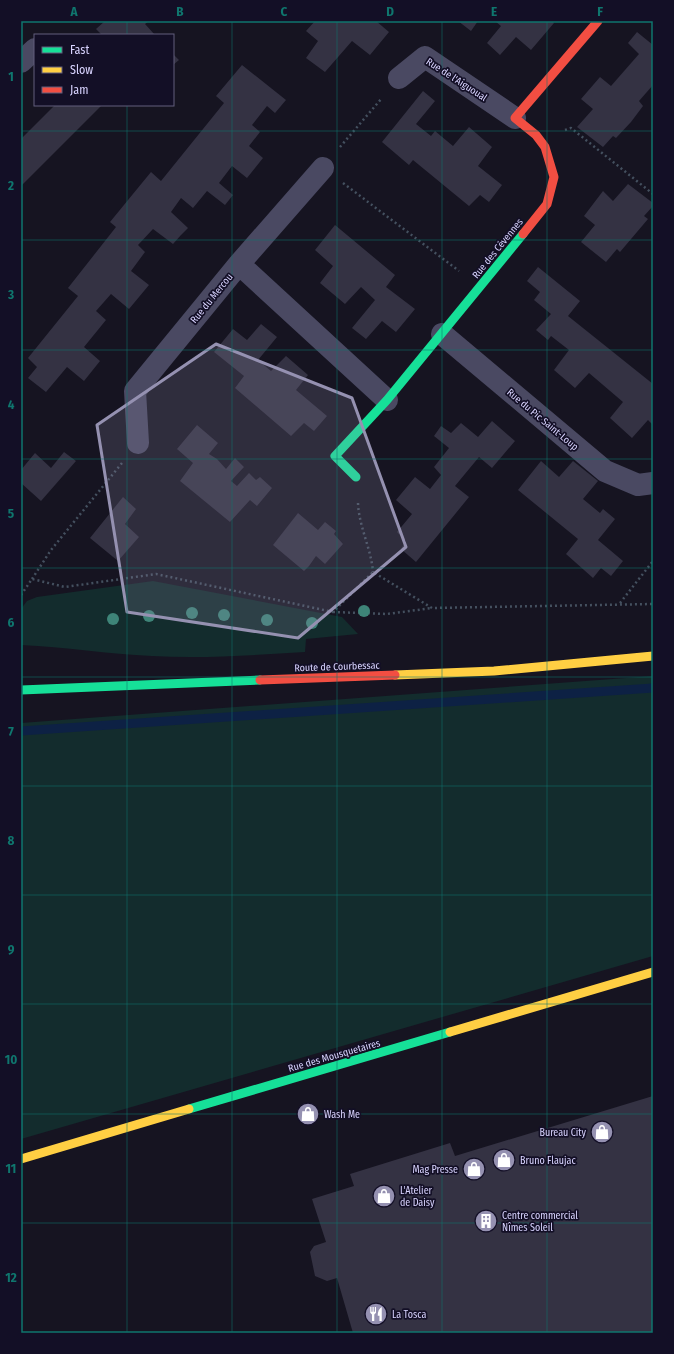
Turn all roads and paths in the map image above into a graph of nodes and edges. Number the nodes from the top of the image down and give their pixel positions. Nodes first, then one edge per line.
1 (598, 21) edge
2 (34, 50) edge
3 (21, 62) edge
4 (399, 78) dead end
5 (381, 99) dead end
6 (515, 118) junction
7 (536, 135) junction
8 (323, 168) junction
9 (653, 194) edge
10 (239, 264) junction
11 (480, 287) junction
12 (442, 334) junction
13 (387, 400) junction
14 (138, 443) joint
15 (356, 476) joint
16 (653, 484) edge
17 (653, 561) edge
18 (373, 572) junction
19 (32, 579) junction
20 (21, 595) edge
21 (620, 604) junction
22 (653, 604) edge
23 (432, 608) junction
24 (333, 612) junction
25 (653, 656) edge
26 (21, 690) edge
27 (653, 972) edge
28 (21, 1159) edge

1 - 6 street
2 - 3 street
4 - 6 street, Rue de l'Aiguoual
5 - 8 path
6 - 7 street, Rue des Cévennes
7 - 9 path
7 - 11 street, Rue des Cévennes
8 - 10 street
8 - 11 path
10 - 13 street, Rue du Mercou
10 - 14 street, Rue du Mercou
11 - 12 street, Rue des Cévennes
12 - 13 street, Rue des Cévennes
12 - 16 street, Rue du Pic Saint-Loup
13 - 15 street, Rue des Cévennes
14 - 19 path
15 - 18 path
17 - 21 path
18 - 23 path
18 - 24 path
19 - 20 path
19 - 24 path
21 - 22 path
21 - 23 path
23 - 24 path
25 - 26 street, Route de Courbessac
27 - 28 street, Rue des Mousquetaires

